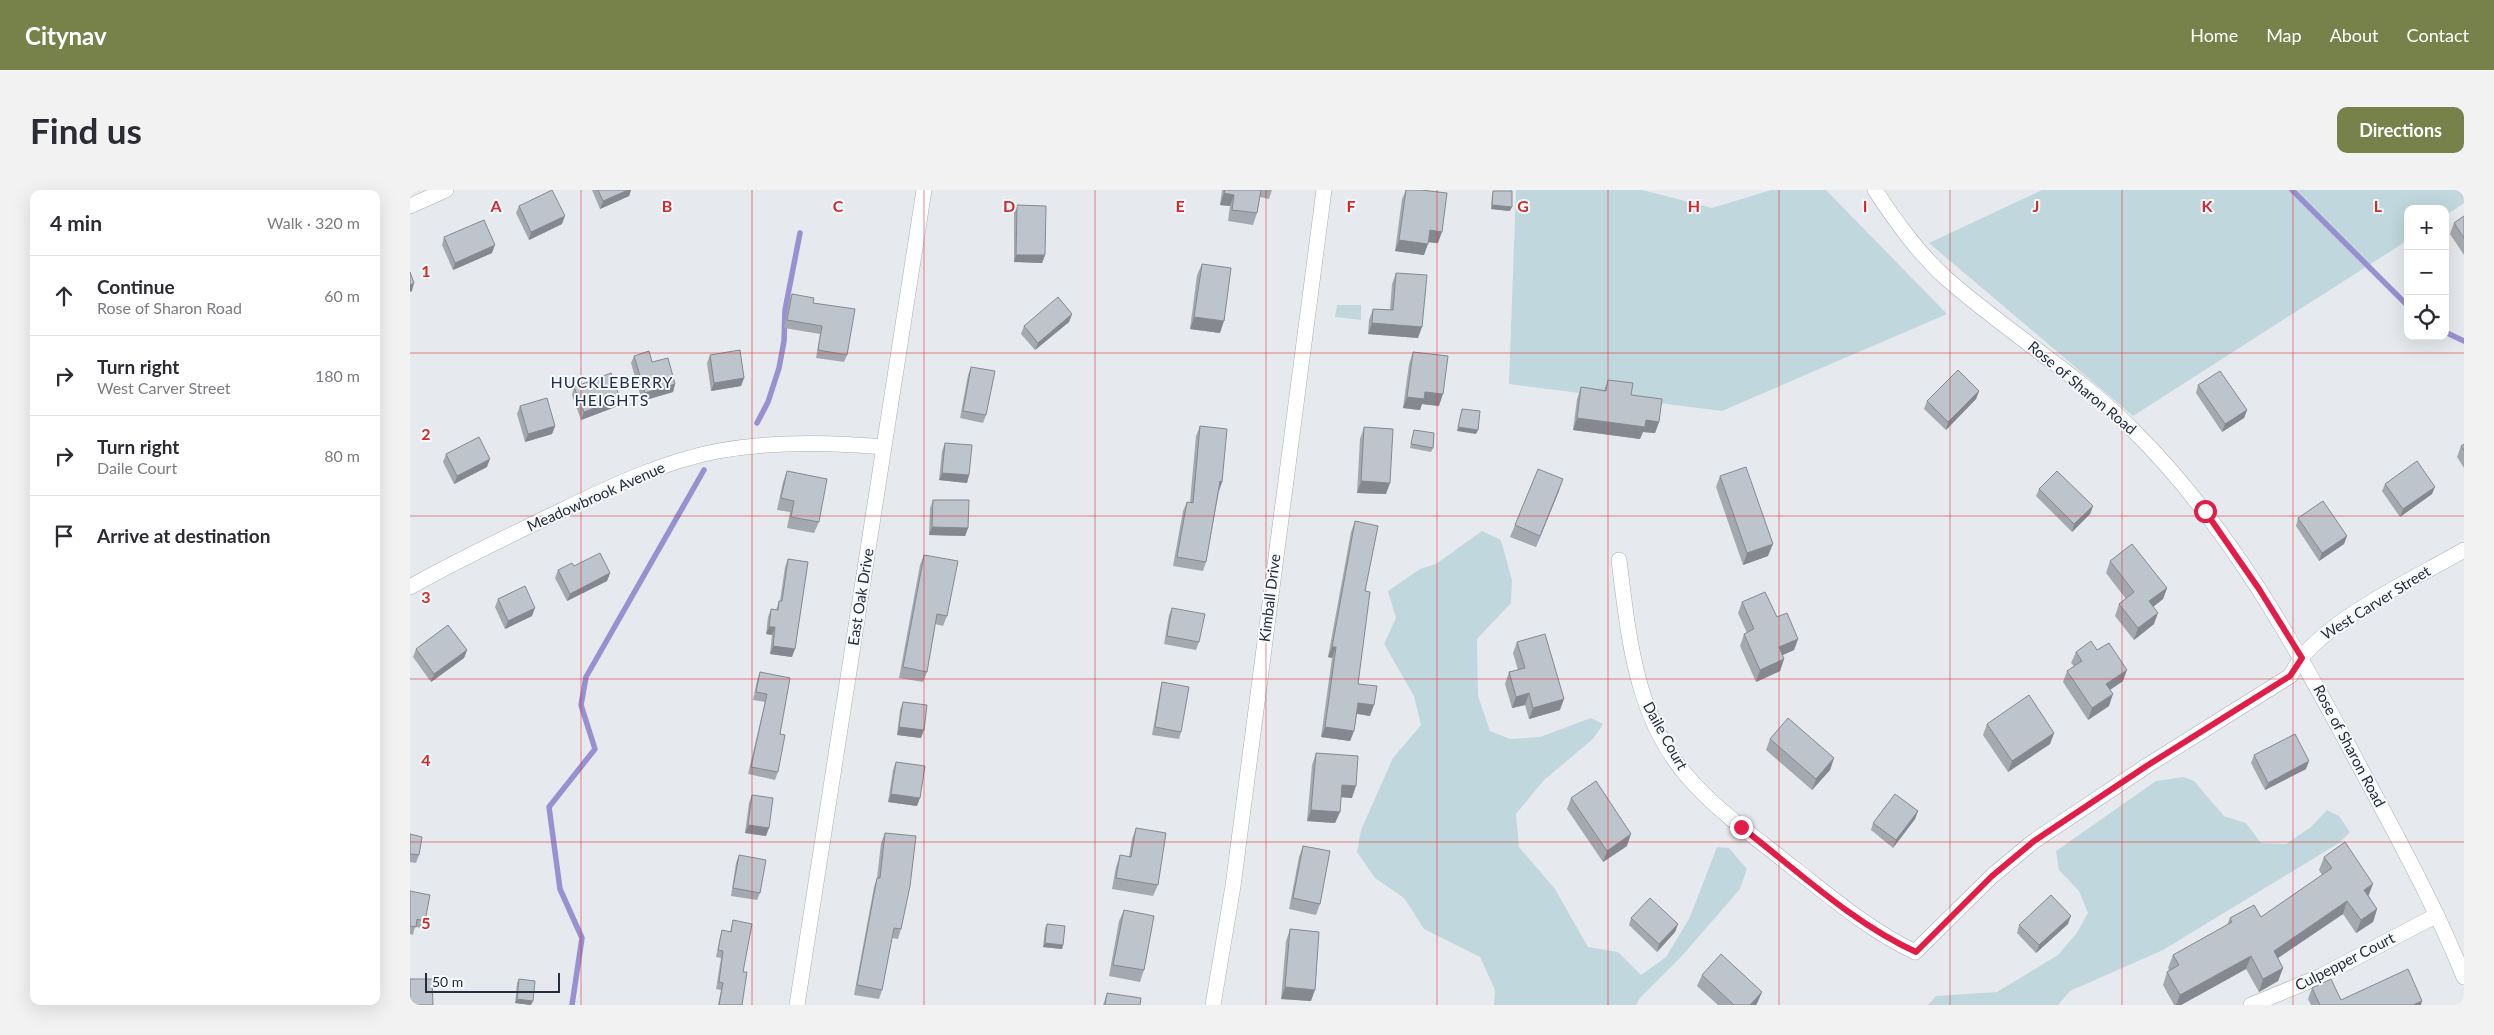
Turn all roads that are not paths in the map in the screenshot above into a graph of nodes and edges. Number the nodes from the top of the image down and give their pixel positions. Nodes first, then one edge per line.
1 (446, 190) edge
2 (924, 190) edge
3 (1324, 190) edge
4 (1875, 190) edge
5 (410, 206) edge
6 (884, 447) junction
7 (2464, 550) edge
8 (1620, 560) dead end
9 (410, 587) edge
10 (2302, 658) junction
11 (2437, 915) junction
12 (1916, 952) joint
13 (2464, 977) edge
14 (2277, 1001) edge
15 (797, 1005) edge
16 (1213, 1005) edge
17 (2251, 1005) edge

1 - 5 street
2 - 6 street, East Oak Drive
3 - 16 street, Kimball Drive
4 - 10 street, Rose of Sharon Road
6 - 9 street, Meadowbrook Avenue
6 - 15 street, East Oak Drive
7 - 10 street, West Carver Street
8 - 12 street, Daile Court
10 - 11 street, Rose of Sharon Road
10 - 12 street, West Carver Street
11 - 13 street, Rose of Sharon Road
11 - 14 street, Culpepper Court
14 - 17 street, Culpepper Court

